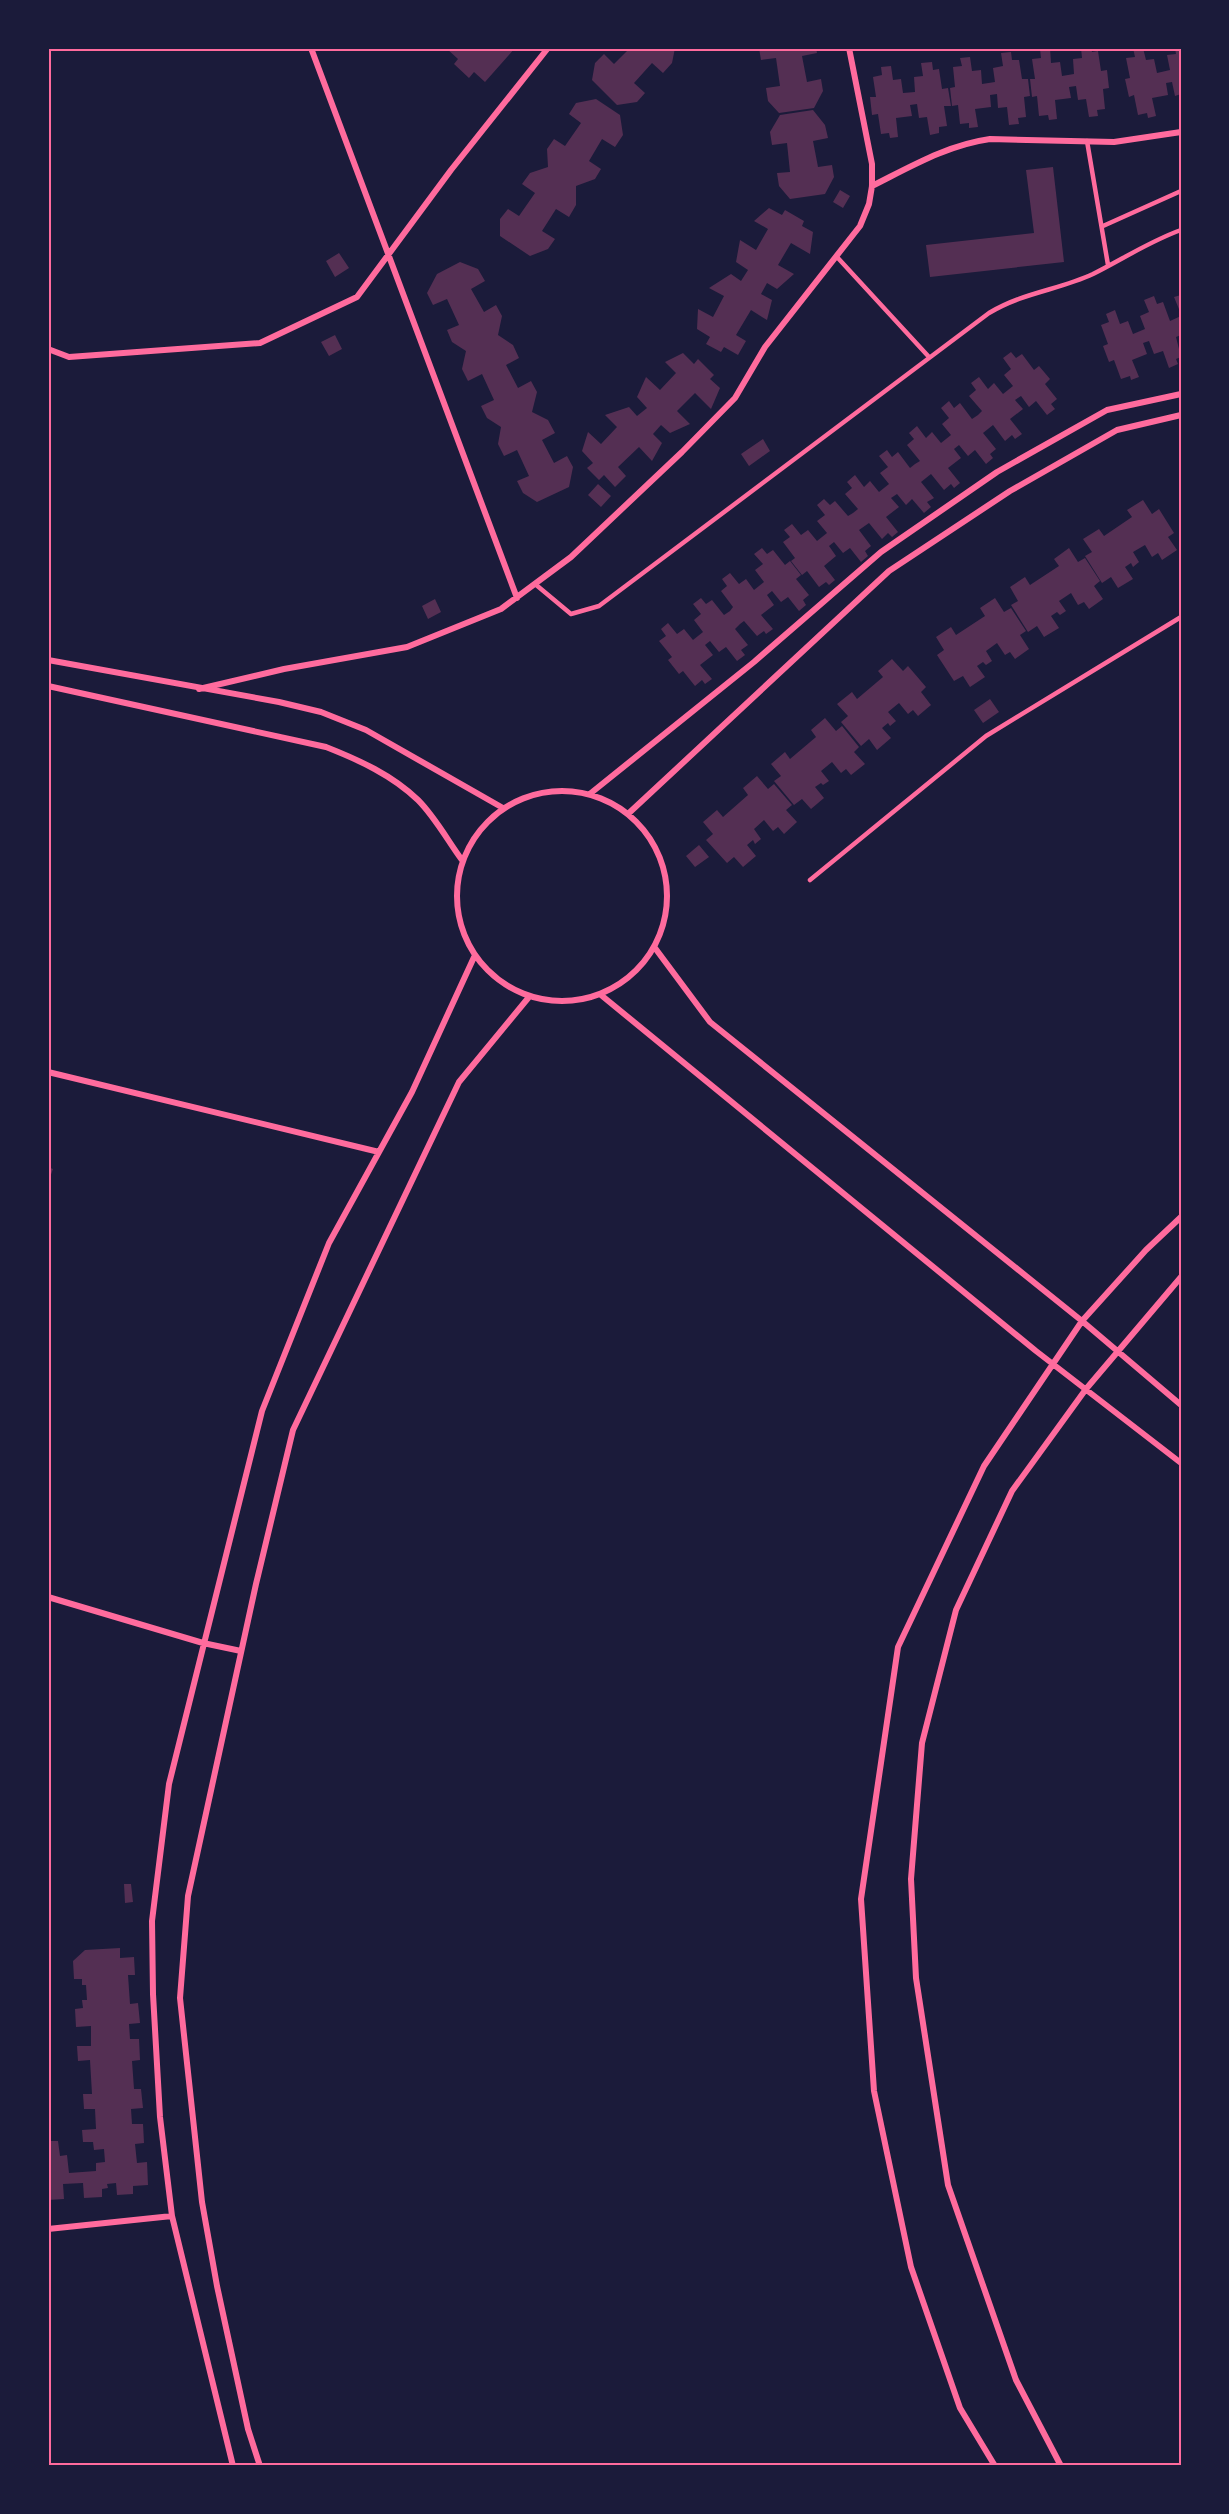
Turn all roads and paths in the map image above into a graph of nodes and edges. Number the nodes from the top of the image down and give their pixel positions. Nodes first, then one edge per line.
1 (311, 48) edge
2 (549, 48) edge
3 (849, 48) edge
4 (1181, 132) edge
5 (1087, 140) junction
6 (872, 186) junction
7 (1181, 191) edge
8 (1103, 226) junction
9 (1181, 230) edge
10 (387, 256) junction
11 (837, 257) junction
12 (1108, 265) junction
13 (48, 349) edge
14 (929, 357) junction
15 (1181, 394) edge
16 (1181, 415) edge
17 (535, 584) junction
18 (517, 598) junction
19 (1181, 617) edge
20 (48, 660) edge
21 (48, 686) edge
22 (199, 689) junction
23 (591, 793) junction
24 (503, 808) junction
25 (628, 813) junction
26 (462, 860) junction
27 (810, 880) dead end
28 (656, 948) junction
29 (475, 955) junction
30 (601, 995) junction
31 (529, 997) junction
32 (48, 1072) edge
33 (379, 1152) junction
34 (1181, 1217) edge
35 (1181, 1277) edge
36 (1082, 1321) junction
37 (1117, 1351) junction
38 (1053, 1364) junction
39 (1086, 1389) junction
40 (1181, 1405) edge
41 (1181, 1463) edge
42 (48, 1597) edge
43 (203, 1643) junction
44 (241, 1651) junction
45 (172, 2216) junction
46 (48, 2229) edge
47 (233, 2466) edge
48 (260, 2466) edge
49 (995, 2466) edge
50 (1061, 2466) edge

1 - 10 street
2 - 10 street
3 - 6 street
4 - 5 street
5 - 6 street
5 - 8 lane
6 - 11 street
7 - 8 lane
8 - 12 lane
9 - 12 lane
10 - 13 street
10 - 18 street
11 - 14 lane
11 - 17 street
12 - 14 lane
14 - 17 lane
15 - 23 street
16 - 25 street
17 - 18 street
18 - 22 street
19 - 27 lane
20 - 22 street
21 - 26 street
22 - 24 street
23 - 24 street
23 - 25 street
24 - 26 street
25 - 28 street
26 - 29 street
28 - 30 street
28 - 36 street
29 - 31 street
29 - 33 street
30 - 31 street
30 - 38 street
31 - 44 street
32 - 33 street
33 - 43 street
34 - 36 street
35 - 37 street
36 - 37 street
36 - 38 street
37 - 39 street
37 - 40 street
38 - 39 street
38 - 49 street
39 - 41 street
39 - 50 street
42 - 43 street
43 - 44 street
43 - 45 street
44 - 48 street
45 - 46 street
45 - 47 street

